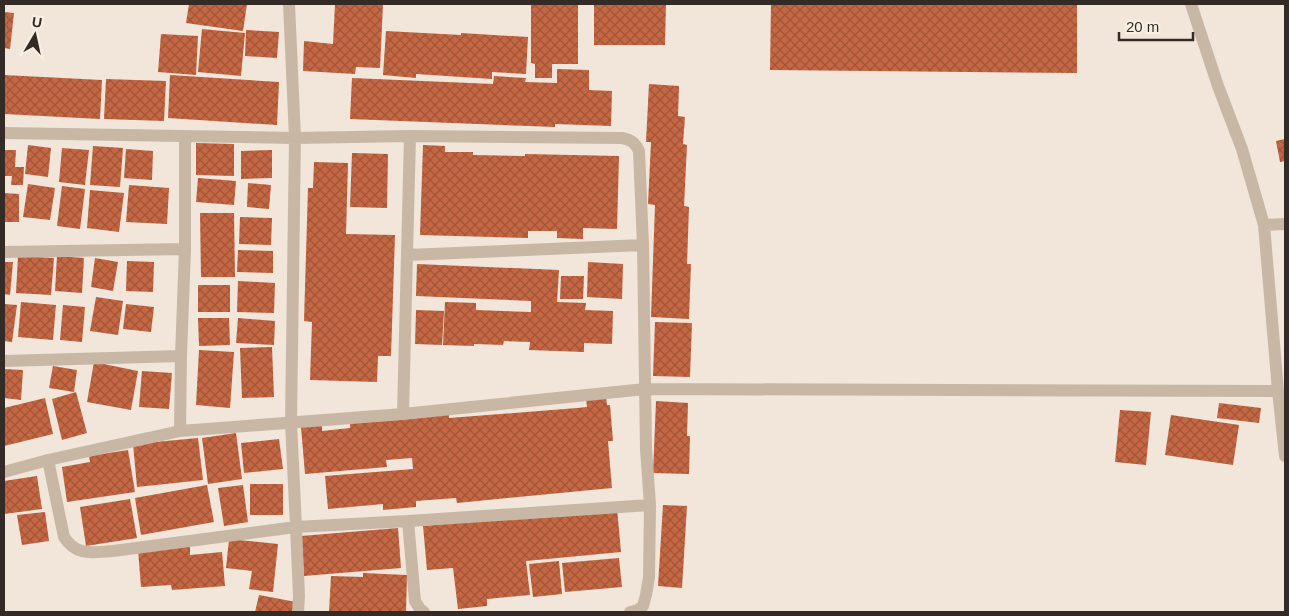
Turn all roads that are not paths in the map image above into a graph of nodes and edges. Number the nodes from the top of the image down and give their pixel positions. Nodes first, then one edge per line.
1 (289, 4) edge
2 (1191, 4) edge
3 (4, 133) edge
4 (410, 136) junction
5 (185, 137) junction
6 (295, 138) junction
7 (1285, 224) edge
8 (1264, 225) junction
9 (643, 245) junction
10 (185, 249) junction
11 (4, 252) edge
12 (407, 255) junction
13 (181, 356) junction
14 (4, 361) edge
15 (645, 389) junction
16 (1278, 391) junction
17 (403, 414) junction
18 (291, 422) junction
19 (180, 431) junction
20 (1285, 456) edge
21 (48, 460) junction
22 (4, 472) edge
23 (650, 505) junction
24 (408, 520) junction
25 (296, 527) junction
26 (298, 612) edge
27 (424, 612) edge
28 (630, 612) edge

1 - 6 street
2 - 8 street
3 - 5 street
4 - 6 street
4 - 9 street
4 - 12 street
5 - 6 street
5 - 10 street
6 - 18 street
7 - 8 street
8 - 16 street
9 - 12 street
9 - 15 street
10 - 11 street
10 - 13 street
12 - 17 street
13 - 14 street
13 - 19 street
15 - 16 street
15 - 17 street
15 - 23 street
16 - 20 street
17 - 18 street
18 - 19 street
18 - 25 street
19 - 21 street
21 - 22 street
21 - 25 street
23 - 24 street
23 - 28 street
24 - 25 street
24 - 27 street
25 - 26 street

